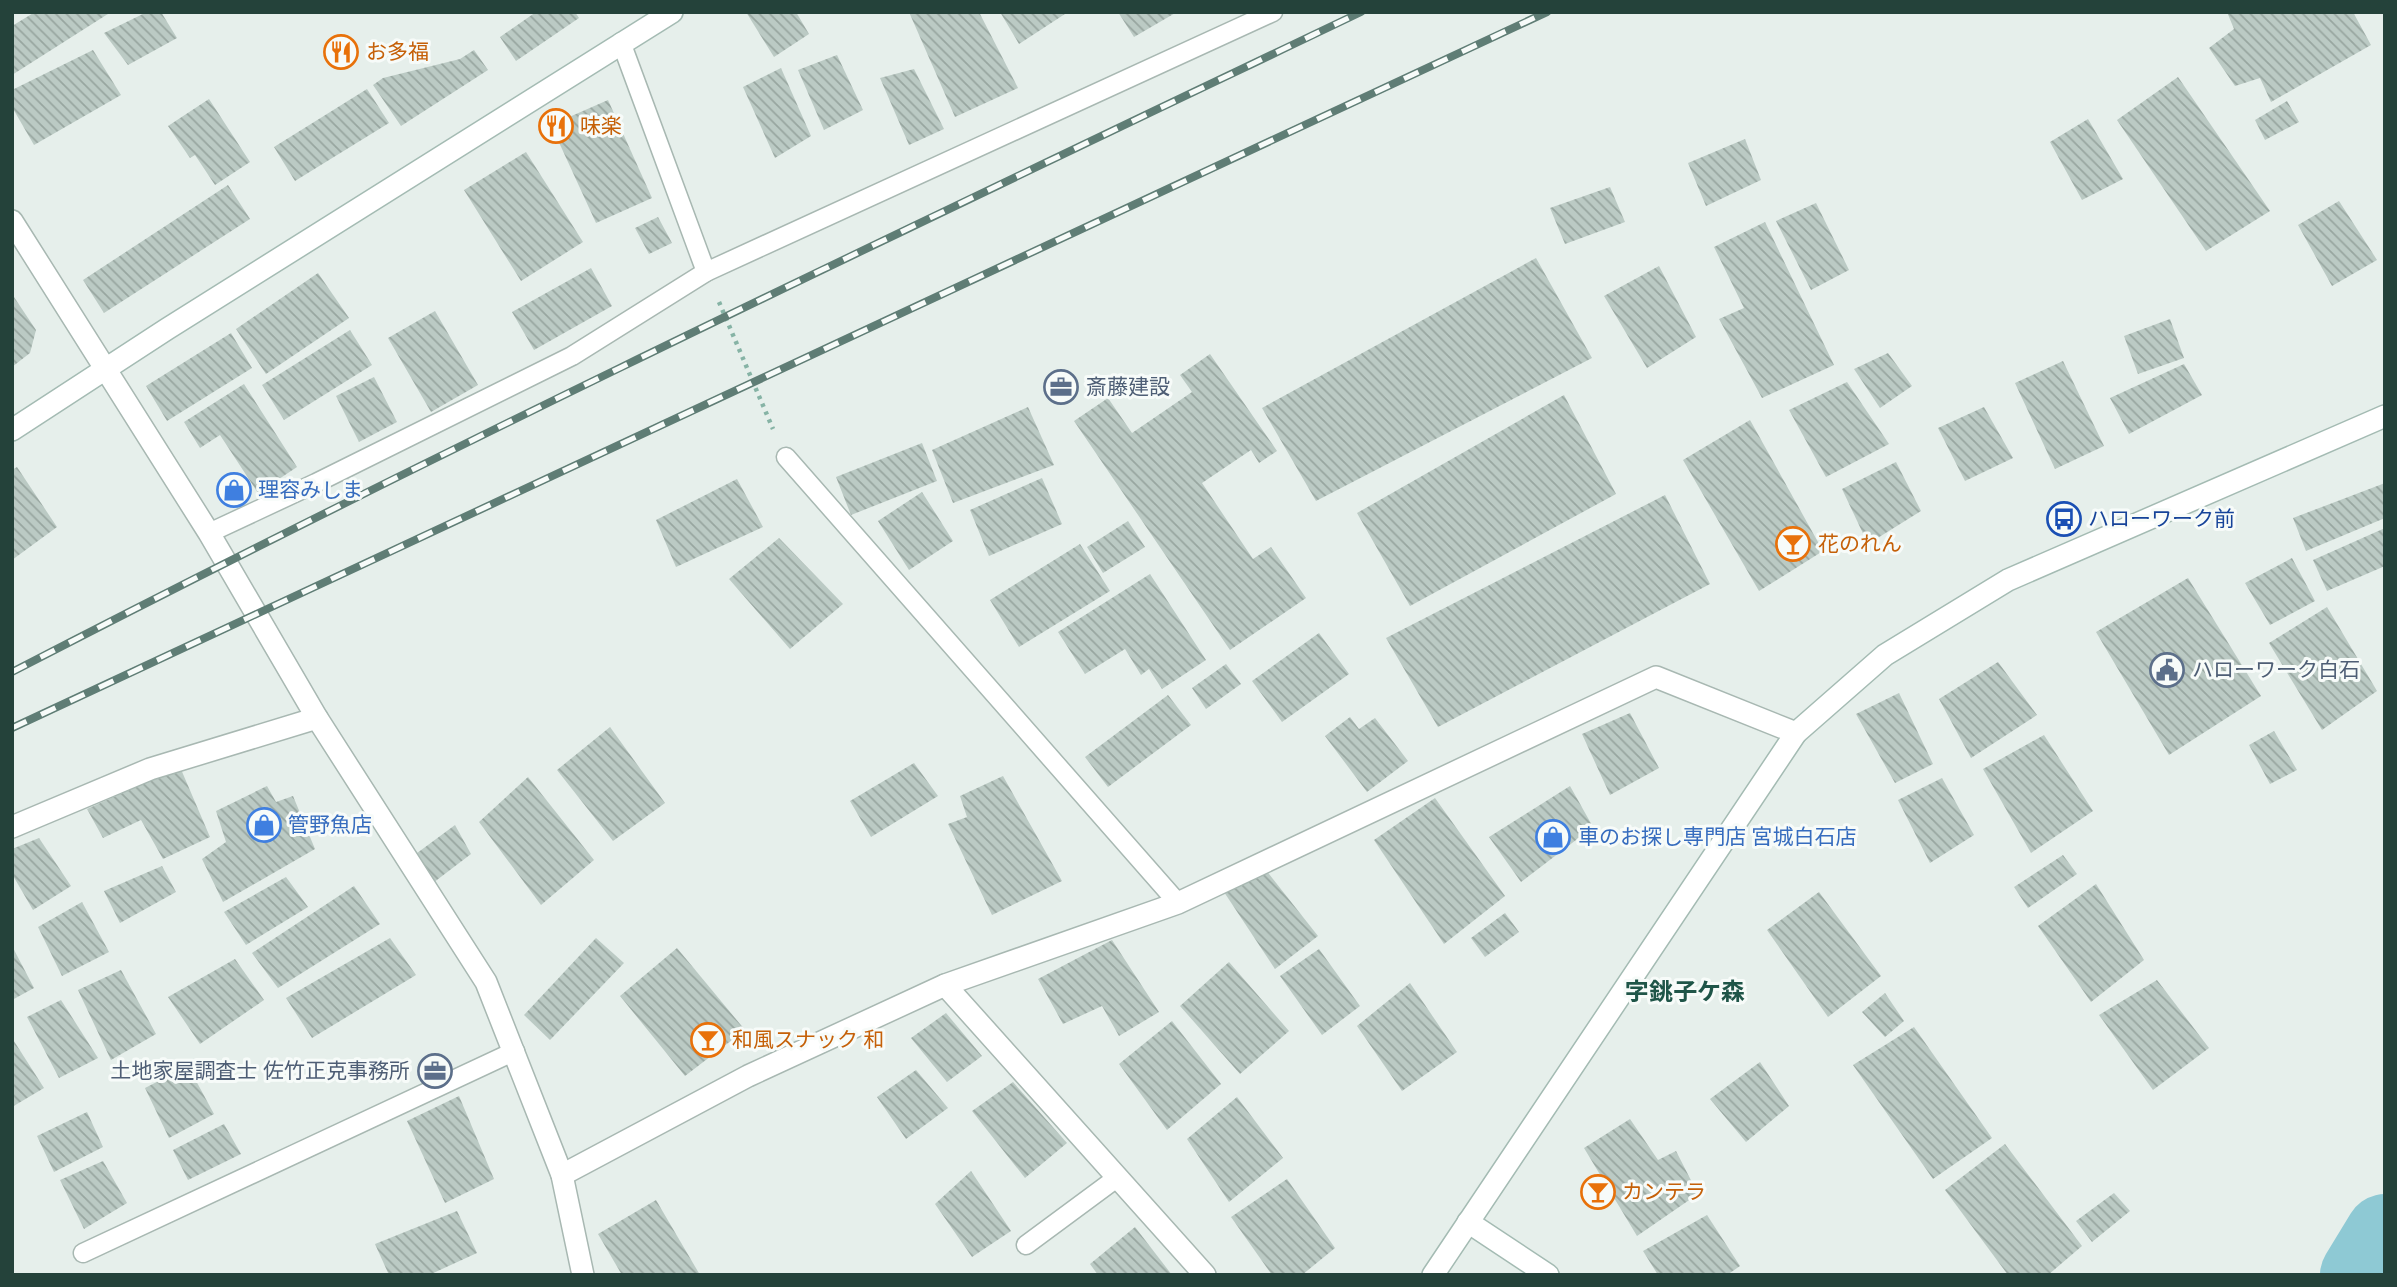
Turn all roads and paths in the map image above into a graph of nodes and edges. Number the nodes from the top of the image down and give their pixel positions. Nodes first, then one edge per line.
1 (672, 12) edge
2 (1273, 12) edge
3 (621, 42) junction
4 (12, 221) edge
5 (706, 272) junction
6 (105, 369) junction
7 (2385, 416) edge
8 (12, 429) edge
9 (786, 457) joint
10 (209, 533) junction
11 (317, 718) junction
12 (1796, 733) junction
13 (12, 827) edge
14 (1178, 903) junction
15 (945, 985) junction
16 (515, 1051) junction
17 (562, 1175) junction
18 (1118, 1177) junction
19 (1468, 1222) junction
20 (1026, 1245) dead end
21 (83, 1253) dead end
22 (583, 1275) edge
23 (1205, 1275) edge
24 (1433, 1275) edge
25 (1548, 1275) edge

1 - 3 street
2 - 5 lane
3 - 5 lane
3 - 6 street
4 - 6 street
5 - 9 path
5 - 10 lane
6 - 8 street
6 - 10 street
7 - 12 street
9 - 14 lane
10 - 11 street
11 - 13 street
11 - 16 street
12 - 14 street
12 - 19 street
14 - 15 street
15 - 17 street
15 - 18 street
16 - 17 street
16 - 21 lane
17 - 22 street
18 - 20 lane
18 - 23 street
19 - 24 street
19 - 25 street

